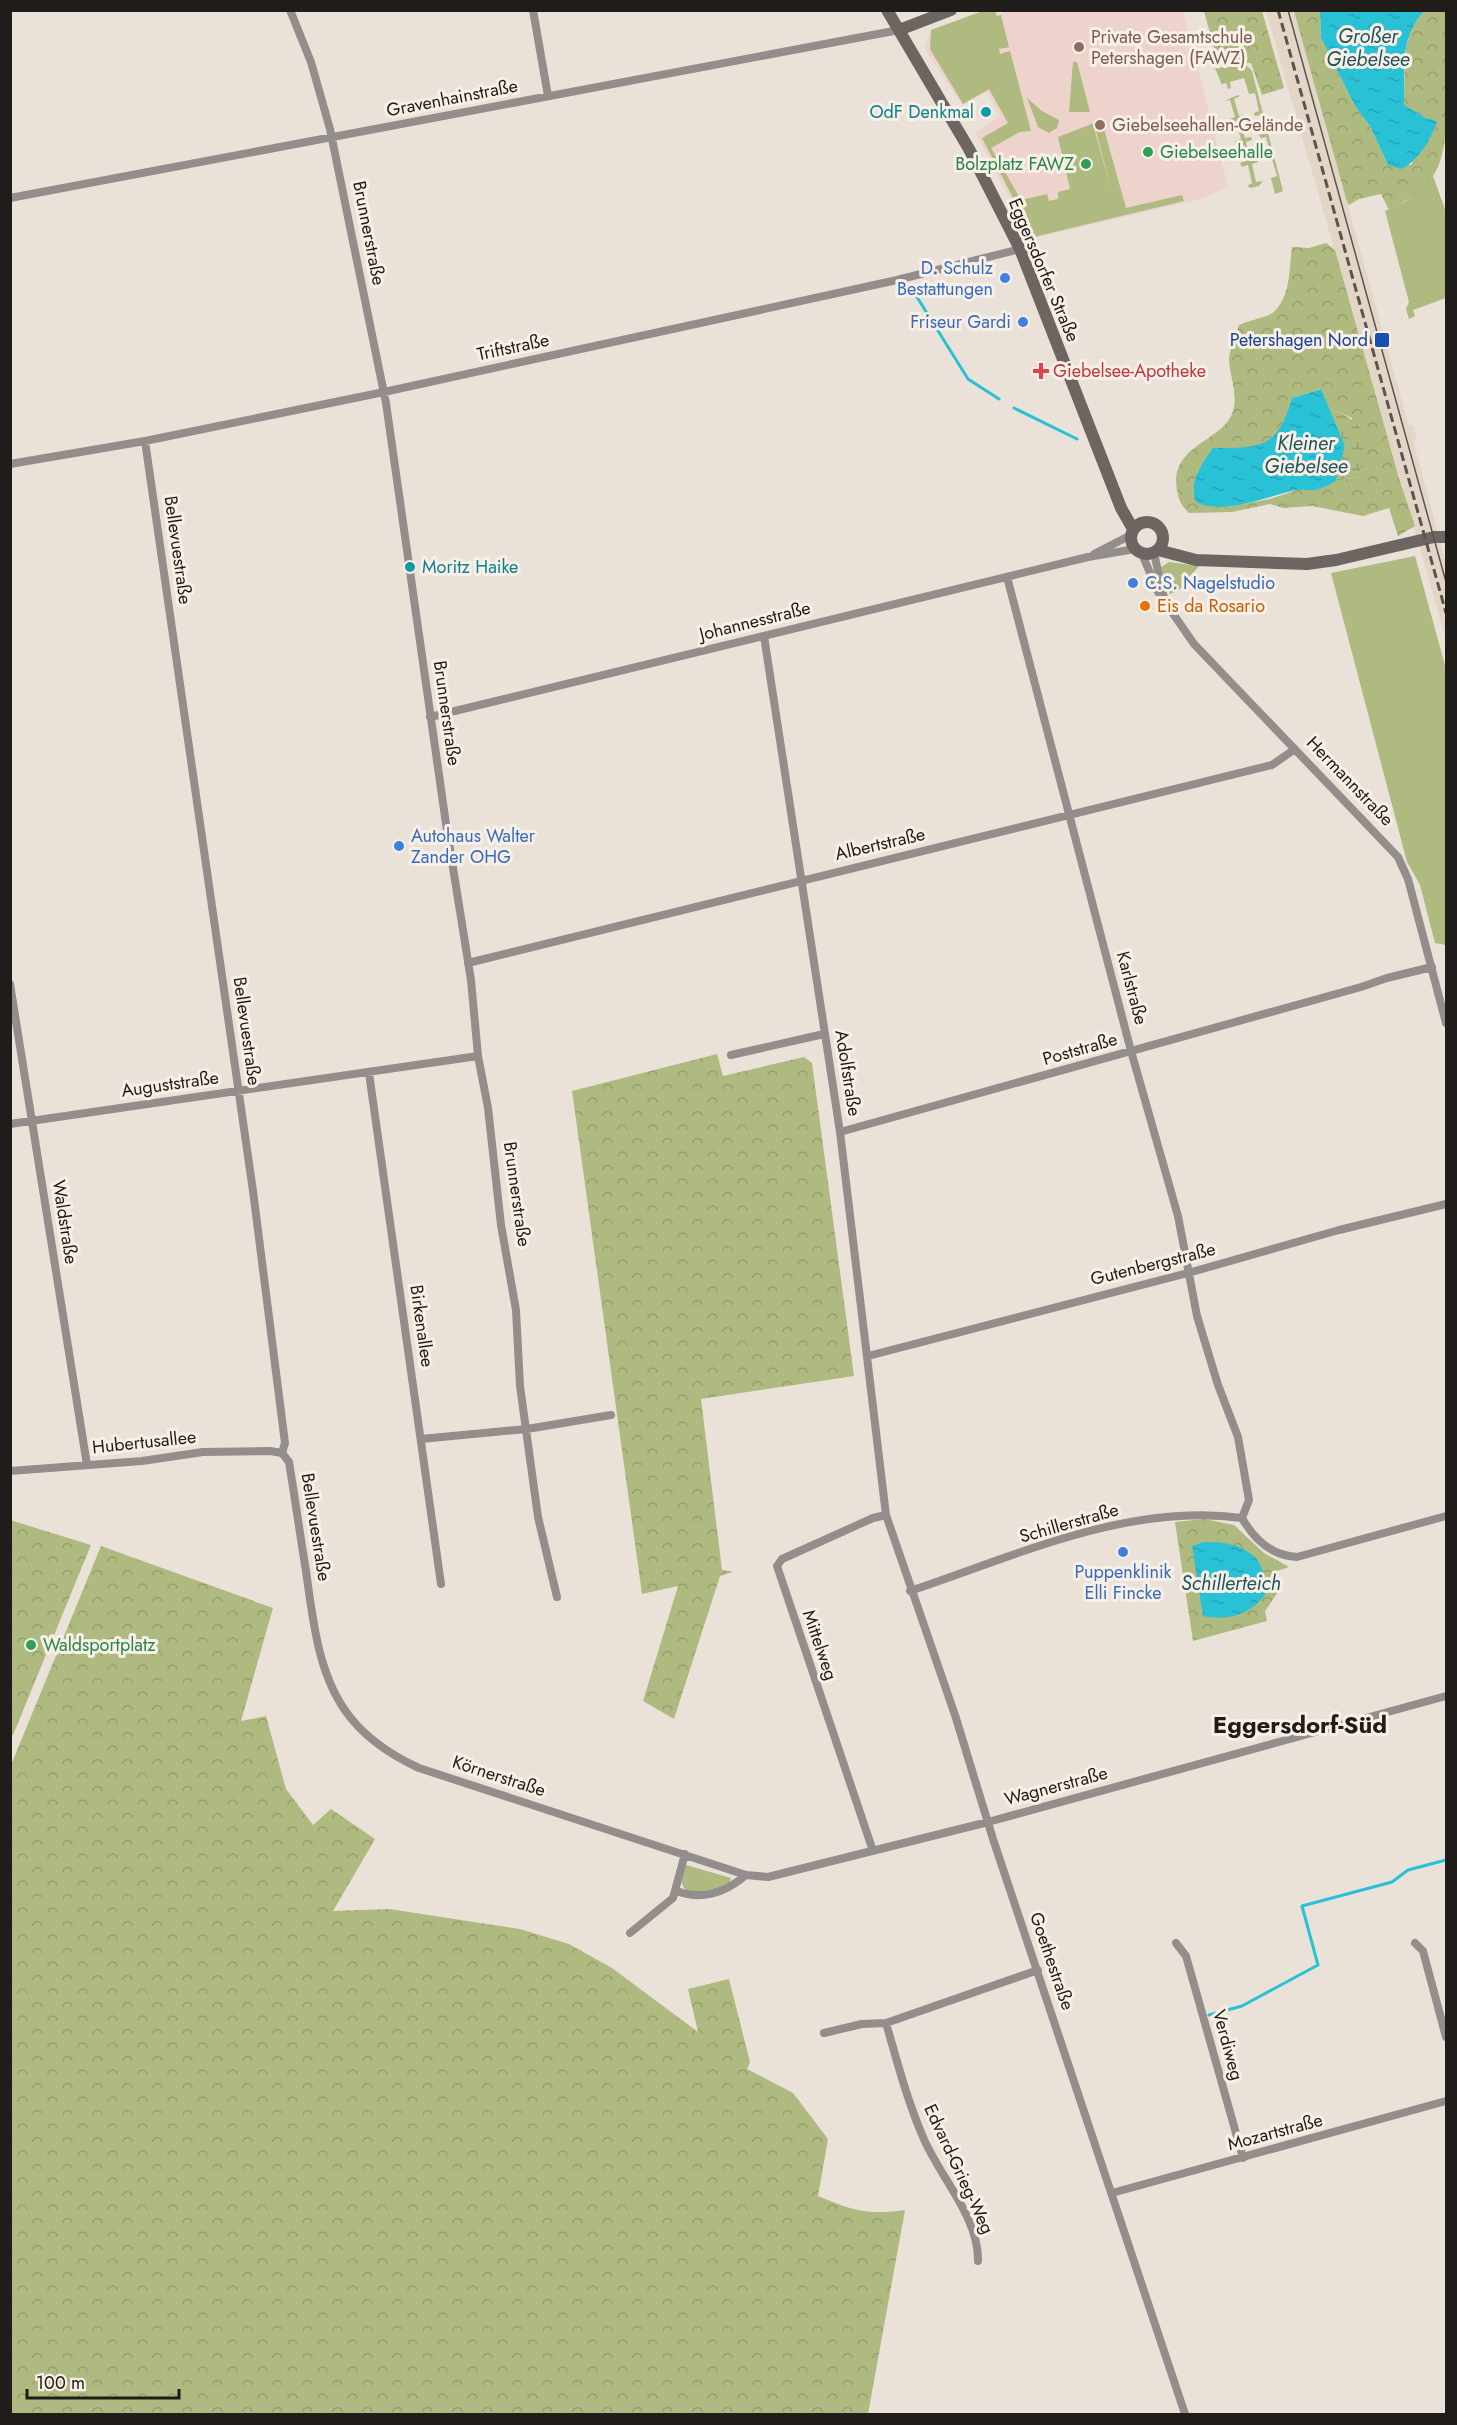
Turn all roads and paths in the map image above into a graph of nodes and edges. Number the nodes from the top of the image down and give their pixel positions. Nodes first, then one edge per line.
1 (290, 10) edge
2 (533, 10) edge
3 (887, 10) edge
4 (951, 10) edge
5 (899, 30) junction
6 (548, 96) junction
7 (332, 138) junction
8 (10, 198) edge
9 (1020, 249) junction
10 (384, 392) junction
11 (145, 441) junction
12 (10, 464) edge
13 (1115, 489) junction
14 (1148, 521) junction
15 (1132, 532) junction
16 (1163, 536) junction
17 (1446, 537) edge
18 (1147, 551) junction
19 (1088, 557) junction
20 (1215, 559) junction
21 (1007, 577) junction
22 (764, 636) junction
23 (430, 717) junction
24 (1296, 748) junction
25 (1069, 816) junction
26 (801, 880) junction
27 (468, 963) junction
28 (1432, 967) junction
29 (10, 984) edge
30 (1446, 1023) edge
31 (824, 1034) junction
32 (1131, 1051) junction
33 (731, 1055) dead end
34 (478, 1056) junction
35 (369, 1073) junction
36 (239, 1091) junction
37 (32, 1121) junction
38 (10, 1124) edge
39 (840, 1131) junction
40 (1446, 1204) edge
41 (1188, 1273) junction
42 (868, 1356) junction
43 (611, 1415) dead end
44 (527, 1429) junction
45 (421, 1439) junction
46 (282, 1453) junction
47 (87, 1465) junction
48 (10, 1471) edge
49 (886, 1516) junction
50 (1446, 1516) edge
51 (1242, 1518) junction
52 (441, 1584) dead end
53 (910, 1591) junction
54 (557, 1597) dead end
55 (314, 1624) joint
56 (1446, 1696) edge
57 (988, 1822) junction
58 (873, 1851) junction
59 (685, 1854) junction
60 (746, 1875) junction
61 (677, 1891) junction
62 (630, 1933) dead end
63 (1176, 1943) dead end
64 (1415, 1943) dead end
65 (1038, 1970) junction
66 (886, 2023) junction
67 (824, 2033) dead end
68 (1446, 2037) edge
69 (1446, 2101) edge
70 (1243, 2158) junction
71 (1112, 2193) junction
72 (978, 2261) dead end
73 (1185, 2415) edge

1 - 7 street, Brunnerstraße
2 - 6 street
3 - 5 street, Eggersdorfer Straße
4 - 5 street
5 - 6 street, Gravenhainstraße
5 - 9 street, Eggersdorfer Straße
6 - 7 street, Gravenhainstraße
7 - 8 street, Gravenhainstraße
7 - 10 street, Brunnerstraße
9 - 10 street, Triftstraße
9 - 13 street, Eggersdorfer Straße
10 - 11 street, Triftstraße
10 - 23 street, Brunnerstraße
11 - 12 street, Triftstraße
11 - 36 street, Bellevuestraße
13 - 14 street, Eggersdorfer Straße
13 - 15 street, Eggersdorfer Straße
14 - 15 street
14 - 16 street, Eggersdorfer Straße
15 - 18 street, Eggersdorfer Straße
15 - 19 street, Johannesstraße
16 - 18 street
16 - 20 street
17 - 20 street
18 - 19 street, Johannesstraße
18 - 20 street
18 - 24 street, Hermannstraße
19 - 21 street, Johannesstraße
21 - 22 street, Johannesstraße
21 - 25 street, Karlstraße
22 - 23 street, Johannesstraße
22 - 26 street, Adolfstraße
23 - 27 street, Brunnerstraße
24 - 25 street, Albertstraße
24 - 28 street, Hermannstraße
25 - 26 street, Albertstraße
25 - 32 street, Karlstraße
26 - 27 street, Albertstraße
26 - 31 street, Adolfstraße
27 - 34 street, Brunnerstraße
28 - 30 street, Hermannstraße
28 - 32 street, Poststraße
29 - 37 street, Waldstraße
31 - 33 street
31 - 39 street, Adolfstraße
32 - 39 street, Poststraße
32 - 41 street, Karlstraße
34 - 35 street, Auguststraße
34 - 44 street, Brunnerstraße
35 - 36 street, Auguststraße
35 - 45 street, Birkenallee
36 - 37 street, Auguststraße
36 - 46 street, Bellevuestraße
37 - 38 street, Auguststraße
37 - 47 street, Waldstraße
39 - 42 street, Adolfstraße
40 - 41 street, Gutenbergstraße
41 - 42 street, Gutenbergstraße
41 - 51 street, Karlstraße
42 - 49 street, Adolfstraße
43 - 44 street
44 - 45 street
44 - 54 street, Brunnerstraße
45 - 52 street, Birkenallee
46 - 47 street, Hubertusallee
46 - 55 street, Bellevuestraße
47 - 48 street, Hubertusallee
49 - 53 street, Goethestraße
49 - 58 street, Mittelweg
50 - 51 street
51 - 53 street, Schillerstraße
53 - 57 street, Goethestraße
55 - 59 street, Körnerstraße
56 - 57 street, Wagnerstraße
57 - 58 street, Wagnerstraße
57 - 65 street, Goethestraße
58 - 60 street, Wagnerstraße
59 - 60 street, Körnerstraße
59 - 61 street
60 - 61 street
61 - 62 street
63 - 70 street, Verdiweg
64 - 68 street
65 - 66 street
65 - 71 street, Goethestraße
66 - 67 street
66 - 72 street, Edvard-Grieg-Weg
69 - 70 street, Mozartstraße
70 - 71 street, Mozartstraße
71 - 73 street, Goethestraße

